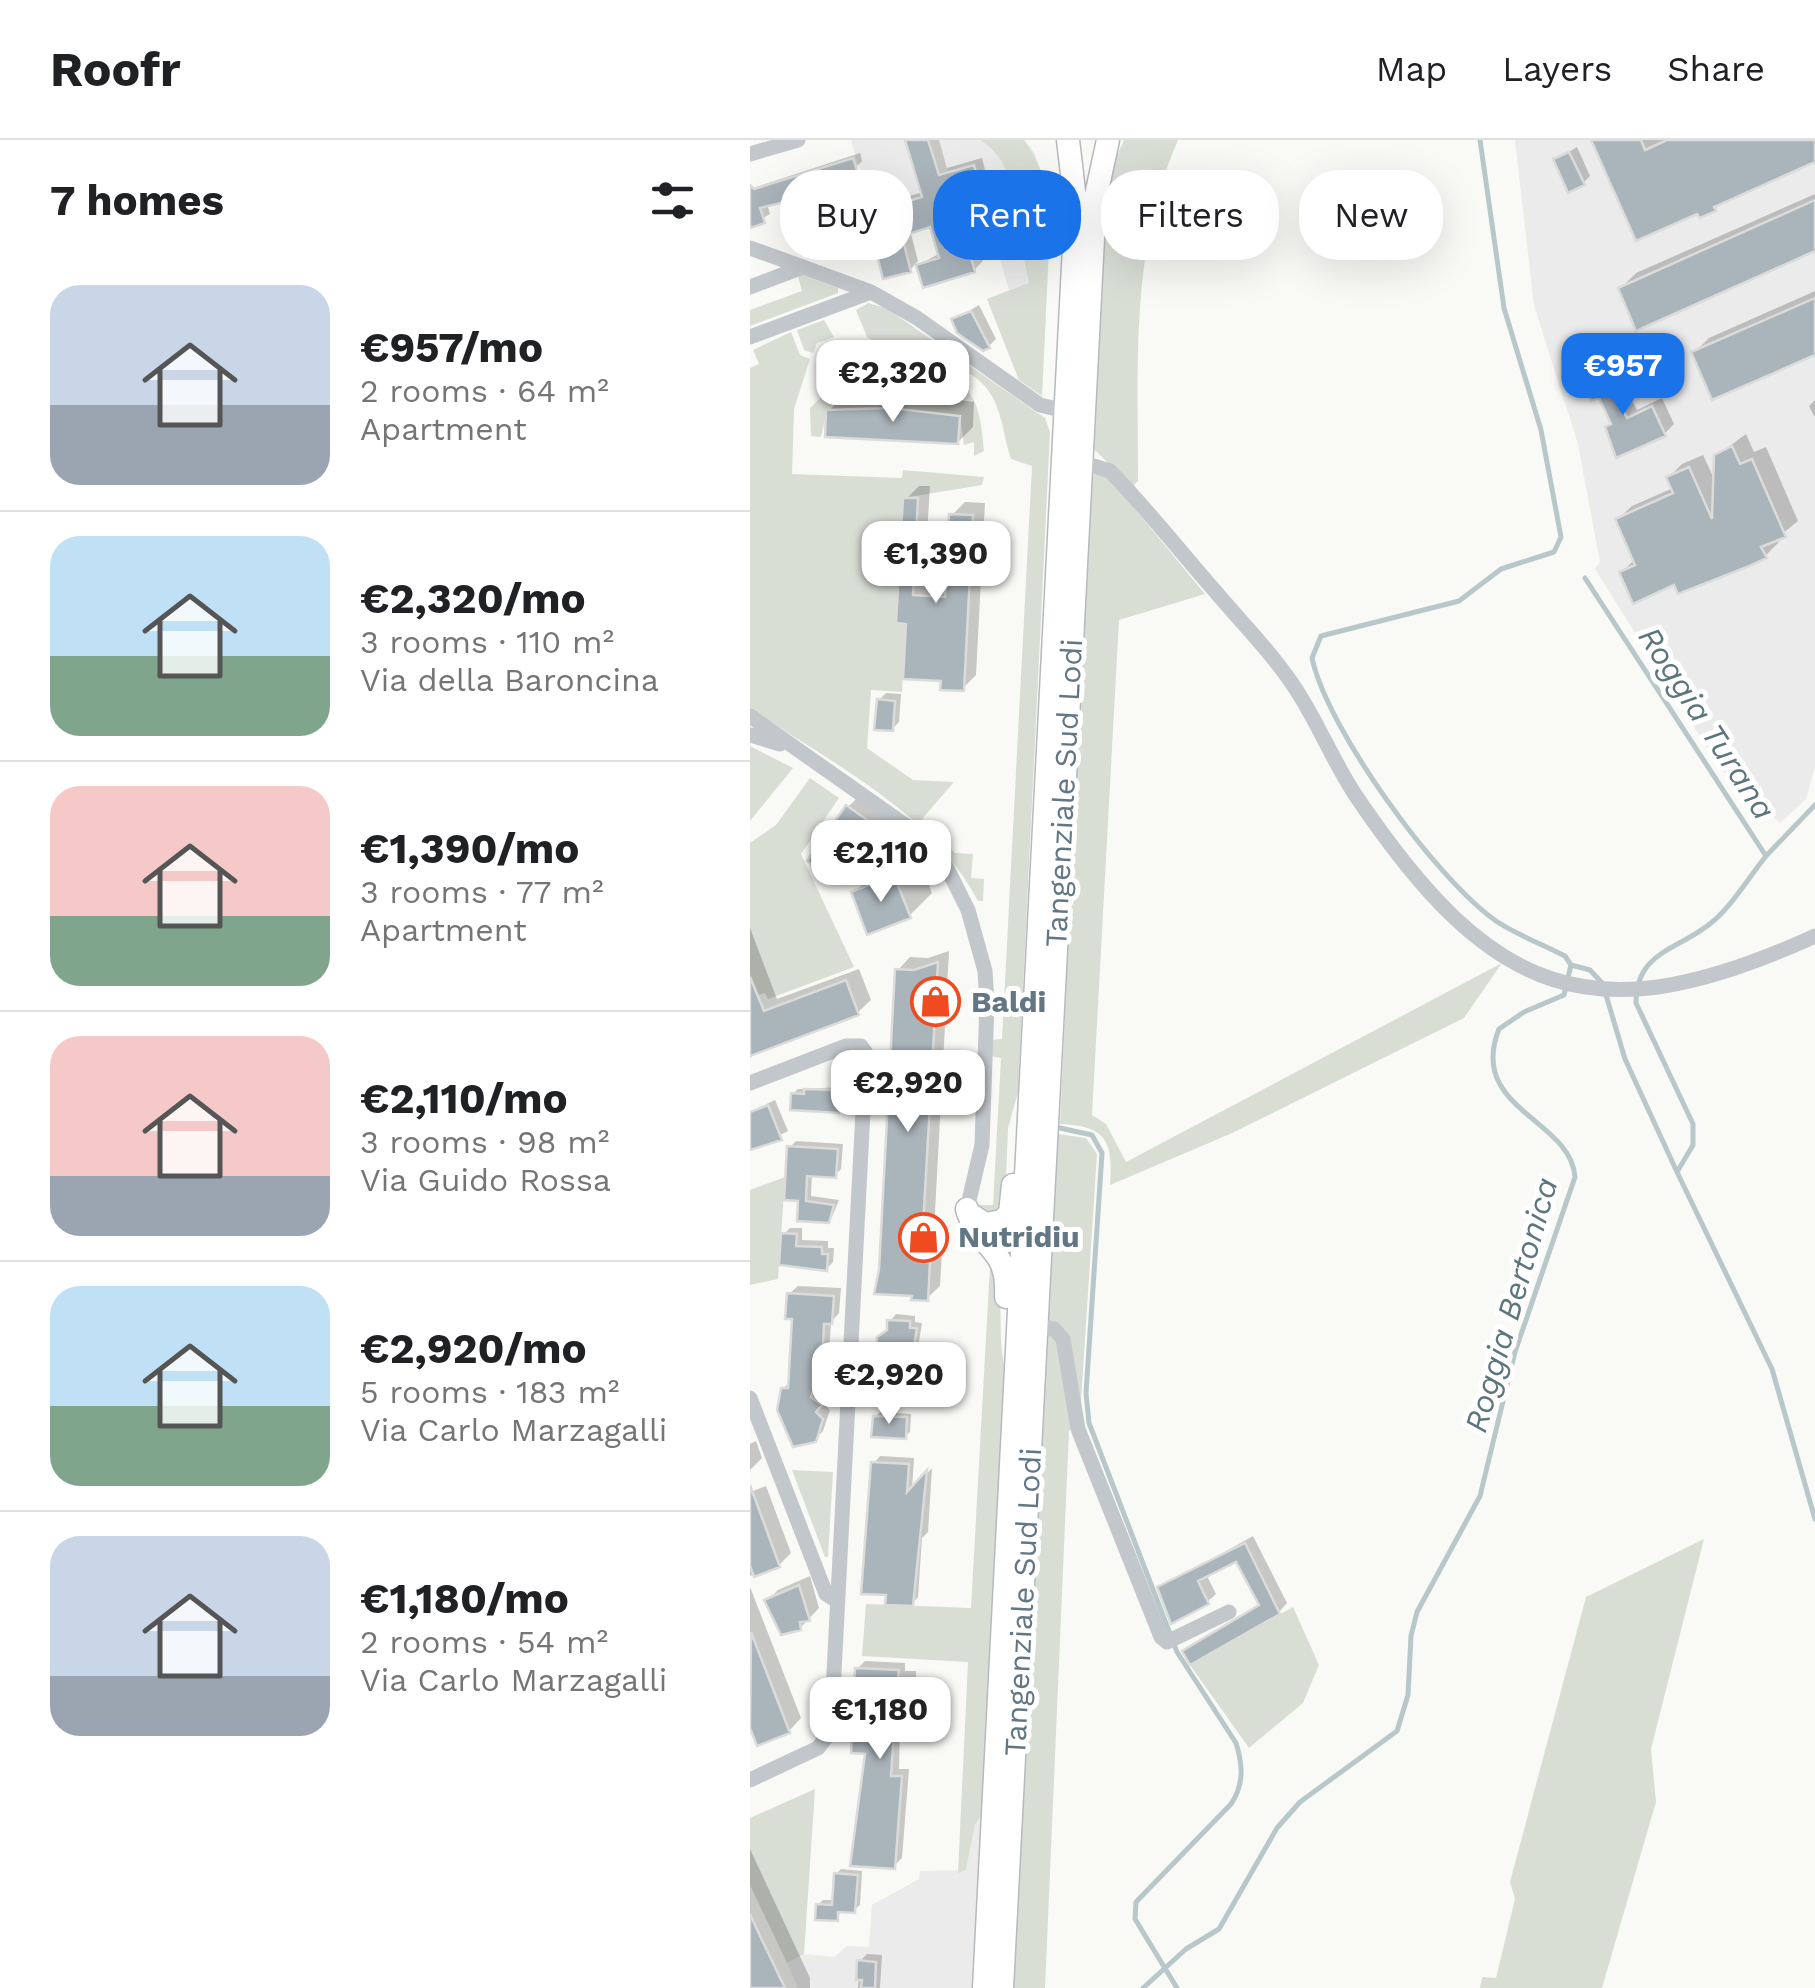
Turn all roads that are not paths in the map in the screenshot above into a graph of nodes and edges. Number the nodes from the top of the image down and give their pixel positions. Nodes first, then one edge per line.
1 (798, 140) edge
2 (1068, 140) edge
3 (1108, 140) edge
4 (750, 154) edge
5 (750, 248) edge
6 (802, 267) junction
7 (750, 287) edge
8 (871, 292) junction
9 (750, 337) edge
10 (1065, 411) junction
11 (1080, 462) junction
12 (750, 716) edge
13 (750, 735) edge
14 (793, 748) junction
15 (1815, 936) edge
16 (750, 1083) edge
17 (1030, 1104) junction
18 (966, 1209) junction
19 (1037, 1326) junction
20 (1017, 1364) junction
21 (750, 1398) edge
22 (837, 1602) junction
23 (1228, 1612) dead end
24 (750, 1780) edge
25 (984, 1988) edge
26 (1002, 1988) edge

1 - 4 street
2 - 10 highway, Tangenziale Sud Lodi
3 - 11 highway, Tangenziale Sud Lodi
5 - 6 street
6 - 7 street
6 - 8 street
8 - 9 street
8 - 10 street
10 - 17 highway, Tangenziale Sud Lodi
11 - 15 street
11 - 19 highway, Tangenziale Sud Lodi
12 - 14 street
13 - 14 street
14 - 18 street
16 - 22 street
17 - 18 highway
17 - 20 highway, Tangenziale Sud Lodi
18 - 20 highway
19 - 23 street
19 - 26 highway, Tangenziale Sud Lodi
20 - 25 highway, Tangenziale Sud Lodi
21 - 22 street
22 - 24 street

